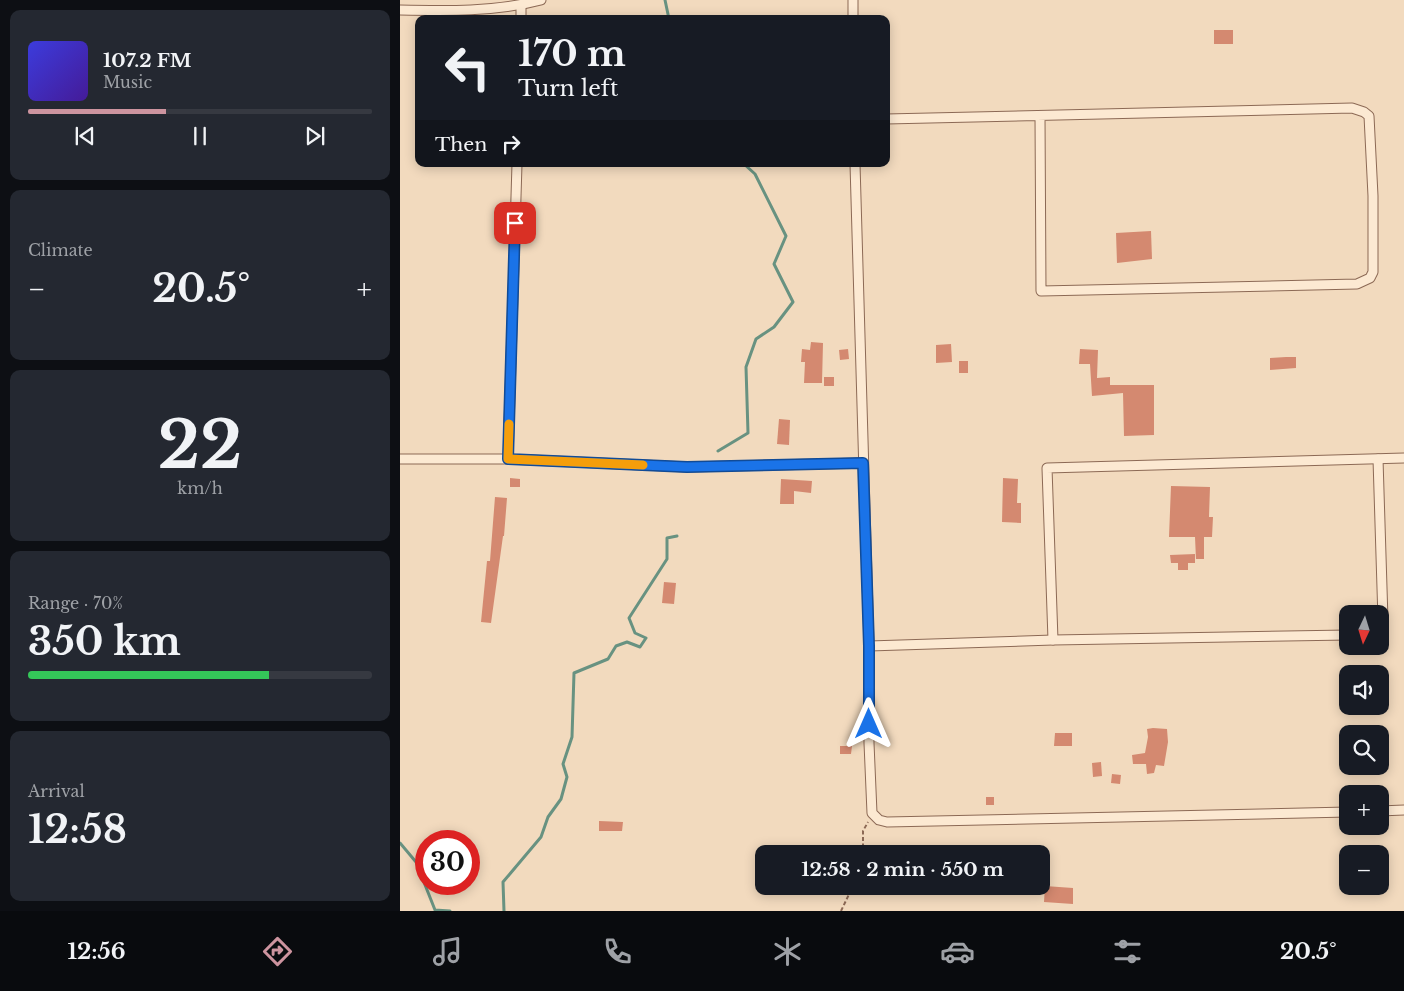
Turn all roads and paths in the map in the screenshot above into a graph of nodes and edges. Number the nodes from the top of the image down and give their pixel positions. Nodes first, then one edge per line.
1 (443, 0) edge
2 (541, 0) edge
3 (853, 0) edge
4 (522, 5) junction
5 (400, 10) edge
6 (444, 11) junction
7 (521, 15) edge
8 (853, 15) edge
9 (1040, 116) junction
10 (890, 120) edge
11 (517, 167) edge
12 (855, 167) edge
13 (1378, 458) junction
14 (1404, 458) edge
15 (400, 459) edge
16 (508, 459) junction
17 (863, 463) junction
18 (1383, 605) edge
19 (1339, 635) edge
20 (1053, 640) junction
21 (869, 646) junction
22 (1404, 810) edge
23 (1389, 811) edge
24 (1339, 812) edge
25 (872, 813) junction
26 (863, 845) edge
27 (848, 895) edge
28 (841, 911) edge

1 - 6 street
2 - 4 street
3 - 8 street
4 - 6 street
4 - 7 street
5 - 6 street
9 - 9 street
9 - 10 street
11 - 16 street
12 - 17 street
13 - 14 street
13 - 18 street
13 - 20 street
15 - 16 street
16 - 17 street
17 - 21 street
19 - 20 street
20 - 21 street
21 - 25 street
22 - 23 street
24 - 25 street
25 - 26 path
27 - 28 path

